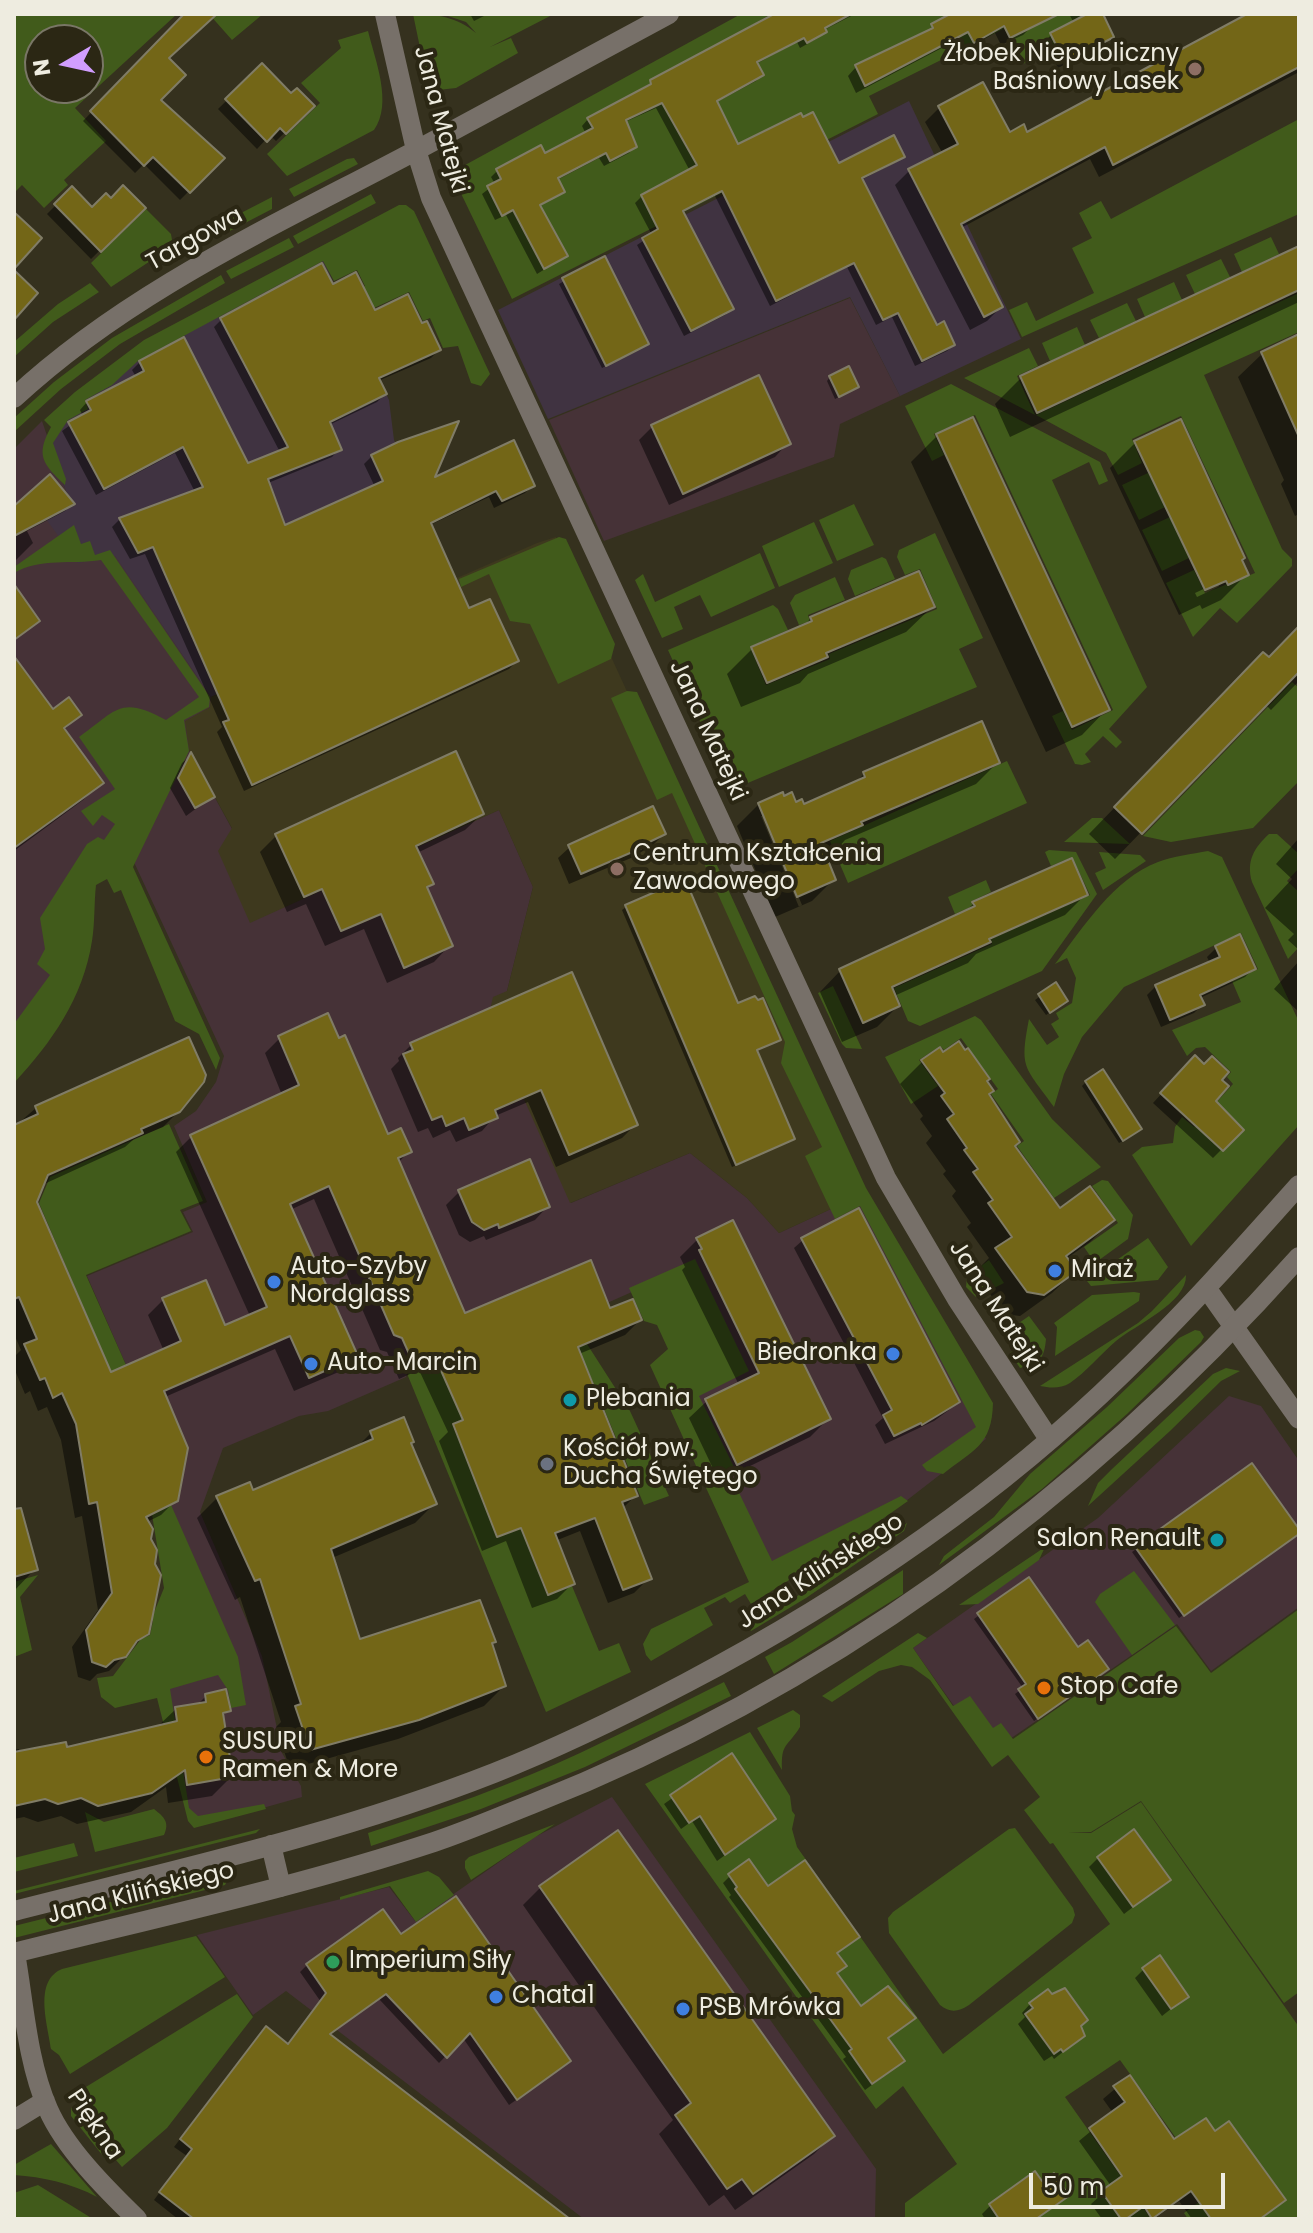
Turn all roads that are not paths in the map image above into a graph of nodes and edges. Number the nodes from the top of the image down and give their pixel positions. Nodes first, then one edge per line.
1 (385, 14) edge
2 (669, 14) edge
3 (416, 150) junction
4 (14, 398) edge
5 (1299, 1185) edge
6 (1299, 1257) edge
7 (1207, 1289) junction
8 (1234, 1328) junction
9 (1299, 1419) edge
10 (1049, 1439) junction
11 (271, 1845) junction
12 (281, 1887) junction
13 (14, 1911) edge
14 (15, 1953) edge
15 (45, 2101) junction
16 (14, 2120) edge
17 (137, 2219) edge

1 - 3 street, Jana Matejki
2 - 3 street, Targowa
3 - 4 street, Targowa
3 - 10 street, Jana Matejki
5 - 7 street, Jana Kilińskiego
6 - 8 street, Jana Kilińskiego
7 - 8 street
7 - 10 street, Jana Kilińskiego
8 - 9 street
8 - 12 street, Jana Kilińskiego
10 - 11 street, Jana Kilińskiego
11 - 12 street
11 - 13 street, Jana Kilińskiego
12 - 14 street, Jana Kilińskiego
14 - 15 street, Piękna
15 - 16 street
15 - 17 street, Piękna

